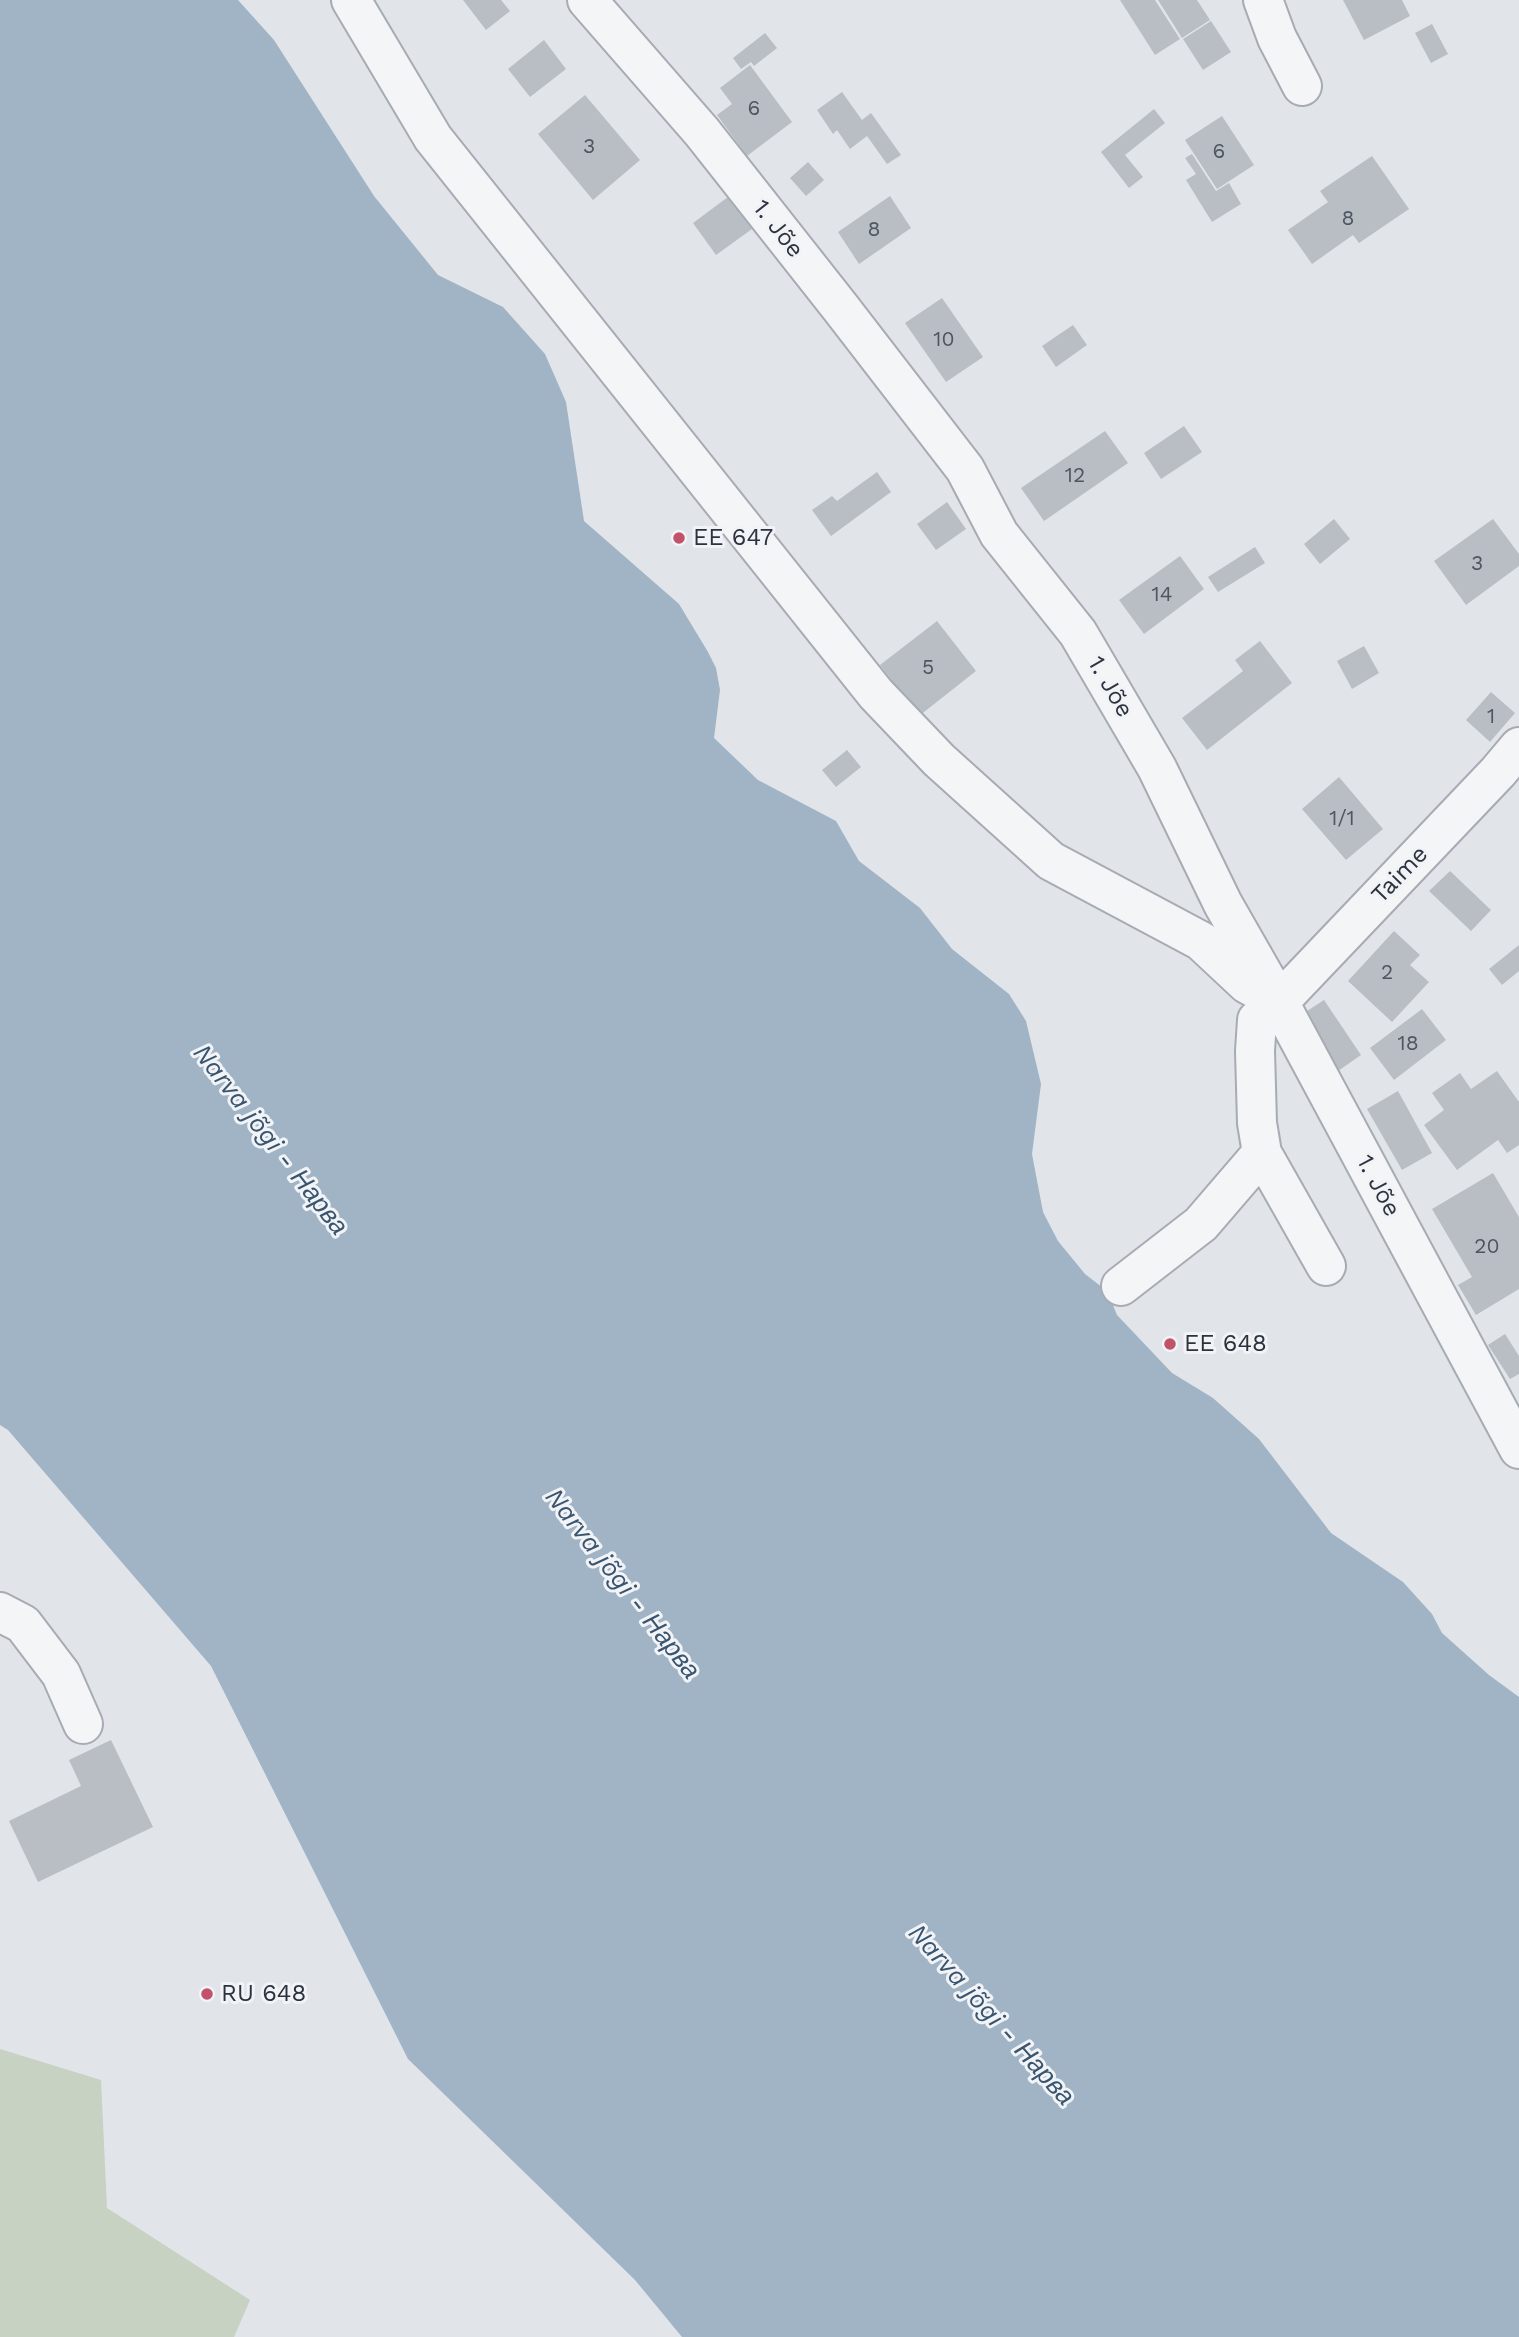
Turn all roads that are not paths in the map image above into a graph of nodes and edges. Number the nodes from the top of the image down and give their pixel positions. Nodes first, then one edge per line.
1 (351, 0) edge
2 (587, 0) edge
3 (1264, 0) edge
4 (1302, 86) dead end
5 (1519, 747) edge
6 (1279, 1002) junction
7 (1262, 1153) junction
8 (1326, 1266) dead end
9 (1121, 1286) dead end
10 (1519, 1449) edge
11 (0, 1612) edge
12 (83, 1724) dead end

1 - 6 street
2 - 6 street, 1. Jõe
3 - 4 street
5 - 6 street, Taime
6 - 7 street, Taime
6 - 10 street, 1. Jõe
7 - 8 street
7 - 9 street
11 - 12 street

